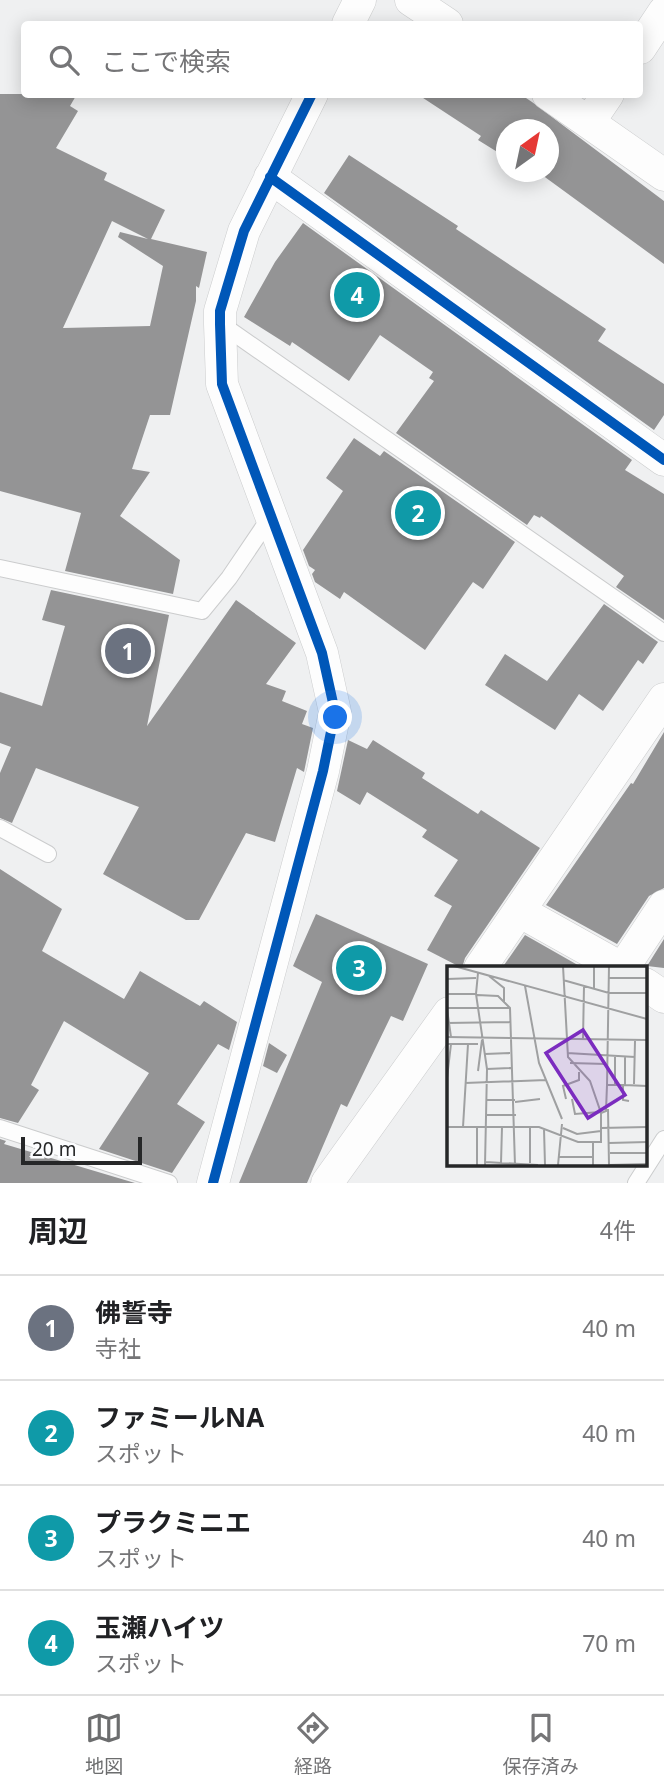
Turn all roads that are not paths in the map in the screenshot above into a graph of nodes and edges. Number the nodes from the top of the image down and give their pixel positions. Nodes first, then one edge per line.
1 (360, 0) edge
2 (411, 0) edge
3 (664, 12) edge
4 (350, 21) edge
5 (442, 21) edge
6 (643, 42) edge
7 (310, 98) edge
8 (554, 98) edge
9 (605, 98) edge
10 (589, 122) junction
11 (664, 175) edge
12 (270, 177) junction
13 (220, 324) junction
14 (664, 460) edge
15 (271, 516) junction
16 (0, 568) edge
17 (664, 633) edge
18 (664, 699) edge
19 (0, 828) edge
20 (48, 854) dead end
21 (664, 906) edge
22 (519, 911) junction
23 (481, 966) edge
24 (614, 966) edge
25 (646, 985) edge
26 (664, 997) edge
27 (447, 1016) edge
28 (0, 1128) edge
29 (664, 1139) edge
30 (169, 1183) edge
31 (213, 1183) edge
32 (327, 1183) edge
33 (636, 1183) edge

1 - 4 street
2 - 5 street
3 - 6 street
7 - 12 street
8 - 10 street
9 - 10 street
10 - 11 street
12 - 13 street
12 - 14 street
13 - 15 street
13 - 17 lane
15 - 16 lane
15 - 31 street
18 - 22 street
19 - 20 lane
21 - 24 street
22 - 23 street
22 - 24 street
25 - 26 street
27 - 32 street
28 - 30 lane
29 - 33 lane

